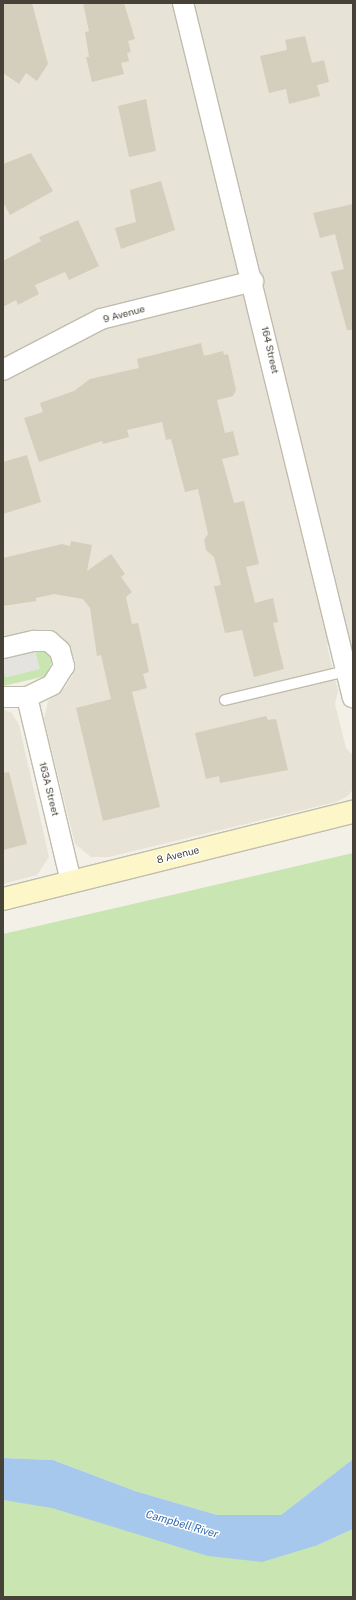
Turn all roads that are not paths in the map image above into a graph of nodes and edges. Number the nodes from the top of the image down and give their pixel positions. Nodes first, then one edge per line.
1 (183, 3) edge
2 (253, 281) junction
3 (3, 370) edge
4 (3, 648) edge
5 (346, 671) junction
6 (3, 697) edge
7 (27, 697) junction
8 (353, 698) edge
9 (225, 700) dead end
10 (353, 812) edge
11 (71, 882) junction
12 (3, 899) edge

1 - 2 street, 164 Street
2 - 3 street, 9 Avenue
2 - 5 street, 164 Street
4 - 7 street
5 - 8 street, 164 Street
5 - 9 lane
6 - 7 street
7 - 11 street, 163A Street
10 - 11 main road, 8 Avenue
11 - 12 main road, 8 Avenue

